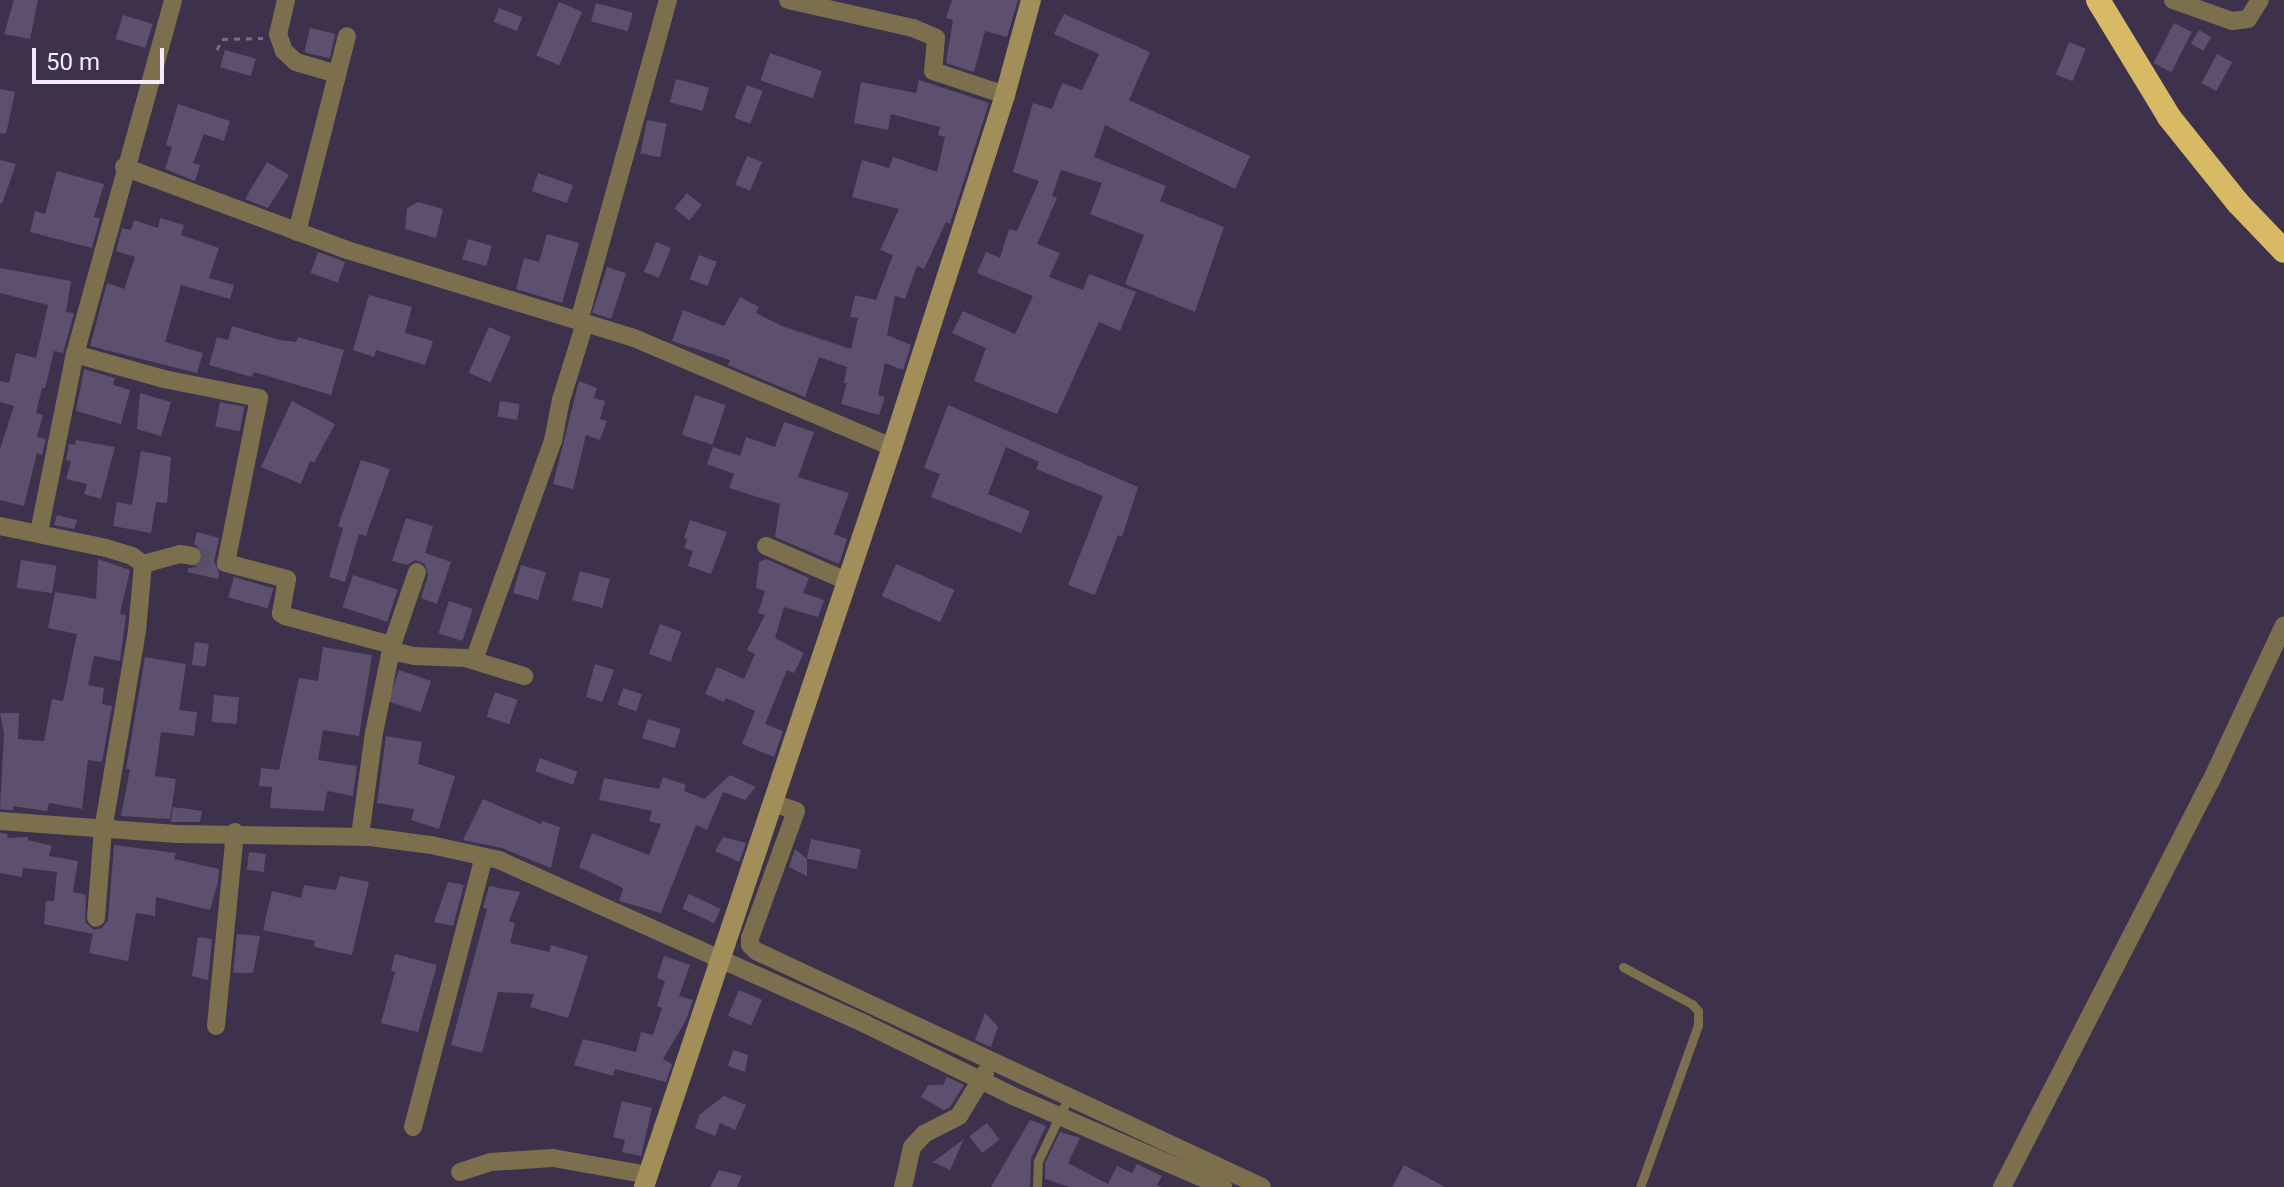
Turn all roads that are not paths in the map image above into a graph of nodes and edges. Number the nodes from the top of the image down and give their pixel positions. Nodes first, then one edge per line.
1 (173, 0) edge
2 (286, 0) edge
3 (668, 0) edge
4 (788, 0) edge
5 (1031, 0) edge
6 (2098, 0) edge
7 (2173, 0) edge
8 (2260, 0) edge
9 (347, 36) dead end
10 (337, 74) junction
11 (1005, 95) junction
12 (124, 167) junction
13 (297, 232) junction
14 (2284, 251) edge
15 (582, 322) junction
16 (75, 354) junction
17 (892, 447) junction
18 (0, 526) edge
19 (39, 532) junction
20 (766, 546) dead end
21 (192, 556) tunnel mouth
22 (143, 564) junction
23 (417, 572) dead end
24 (847, 581) junction
25 (2282, 639) edge
26 (391, 648) junction
27 (474, 660) junction
28 (524, 676) dead end
29 (781, 806) junction
30 (0, 821) edge
31 (103, 829) junction
32 (235, 832) junction
33 (360, 836) junction
34 (484, 857) junction
35 (96, 918) dead end
36 (721, 960) junction
37 (1623, 967) dead end
38 (216, 1026) dead end
39 (986, 1071) junction
40 (1066, 1106) junction
41 (413, 1127) dead end
42 (460, 1172) dead end
43 (646, 1181) edge
44 (903, 1187) edge
45 (1037, 1187) edge
46 (1223, 1187) edge
47 (1262, 1187) edge
48 (1640, 1187) edge
49 (2002, 1187) edge

1 - 12 street
2 - 10 street
3 - 15 street
4 - 11 street
5 - 11 street
6 - 14 highway
7 - 8 street
9 - 10 street
10 - 13 street
11 - 17 street
12 - 13 street
12 - 16 street
13 - 15 street
15 - 17 street
15 - 27 street
16 - 19 street
16 - 26 street
17 - 24 street
18 - 19 street
19 - 22 street
20 - 24 street
21 - 22 street
22 - 31 street
23 - 26 street
24 - 29 street
25 - 49 street
26 - 27 street
26 - 33 street
27 - 28 street
29 - 36 street
29 - 39 street
30 - 31 street
31 - 32 street
31 - 35 street
32 - 33 street
32 - 38 street
33 - 34 street
34 - 36 street
34 - 41 street
36 - 39 street
36 - 43 street
37 - 48 lane
39 - 40 street
39 - 44 street
40 - 45 lane
40 - 46 street
40 - 47 street
42 - 43 street

